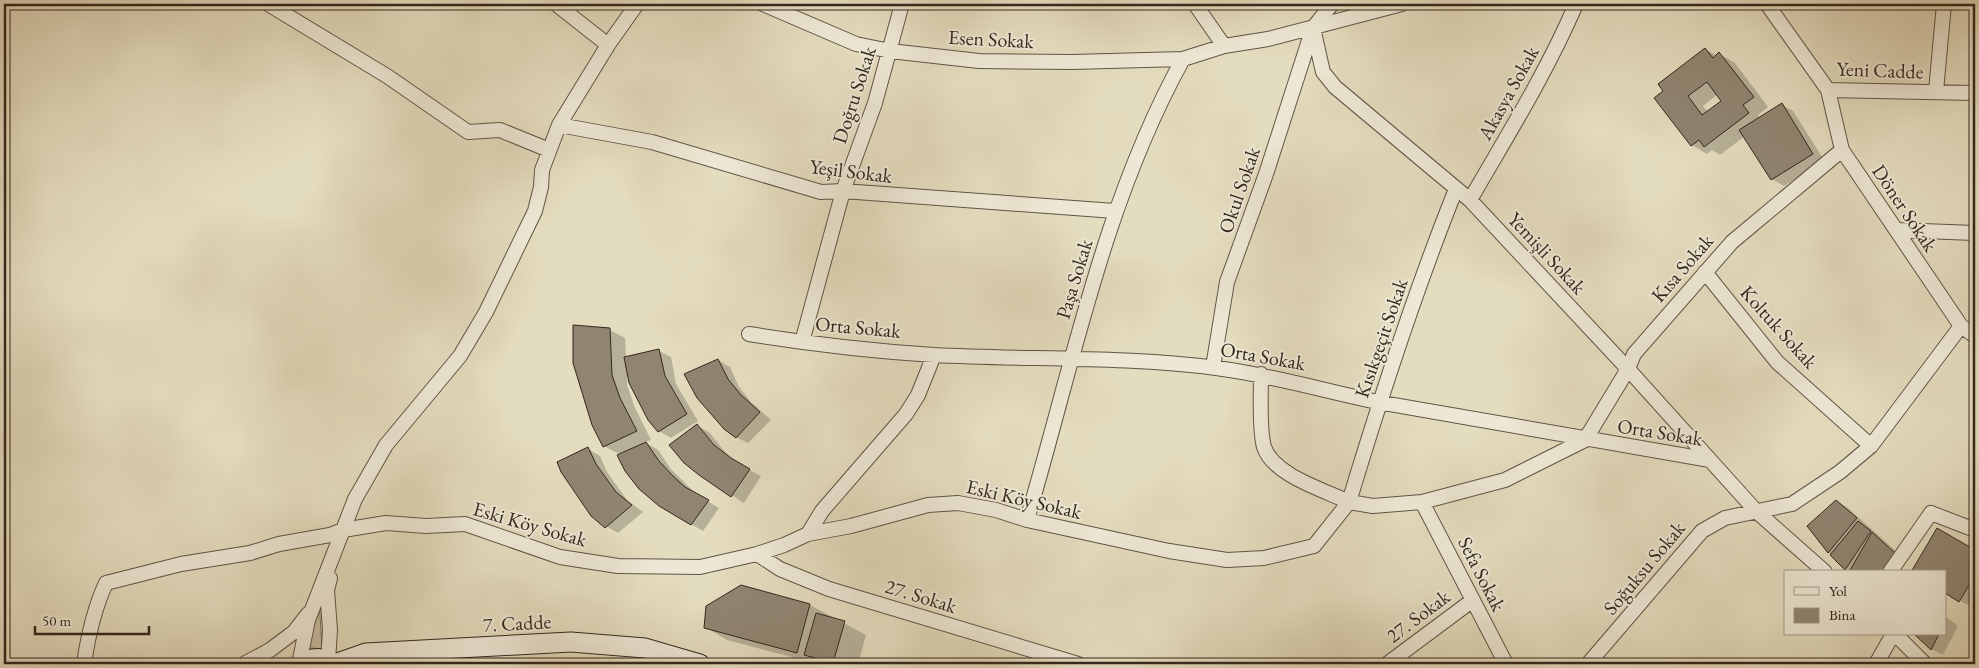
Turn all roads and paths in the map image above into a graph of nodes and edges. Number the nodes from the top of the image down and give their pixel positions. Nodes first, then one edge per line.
1 (268, 4) edge
2 (556, 4) edge
3 (637, 4) edge
4 (763, 4) edge
5 (902, 4) edge
6 (1195, 4) edge
7 (1332, 4) edge
8 (1402, 4) edge
9 (1576, 4) edge
10 (1767, 4) edge
11 (1944, 4) edge
12 (1313, 28) junction
13 (608, 45) junction
14 (1224, 46) junction
15 (890, 51) junction
16 (1183, 58) junction
17 (1828, 90) junction
18 (1936, 92) junction
19 (1975, 93) edge
20 (559, 125) junction
21 (549, 150) junction
22 (1842, 150) junction
23 (1456, 189) junction
24 (843, 192) junction
25 (1470, 200) junction
26 (1115, 211) junction
27 (1896, 230) junction
28 (1975, 232) edge
29 (1705, 272) junction
30 (1961, 326) junction
31 (750, 334) dead end
32 (1975, 336) edge
33 (802, 342) junction
34 (934, 355) junction
35 (1072, 358) junction
36 (1213, 367) junction
37 (1628, 369) junction
38 (1261, 374) junction
39 (1380, 402) junction
40 (1585, 440) junction
41 (1871, 446) junction
42 (1710, 460) junction
43 (1349, 502) junction
44 (1422, 502) junction
45 (1756, 511) junction
46 (1027, 520) junction
47 (343, 530) junction
48 (1975, 530) edge
49 (808, 534) junction
50 (337, 548) junction
51 (757, 554) junction
52 (1823, 570) edge
53 (1891, 570) edge
54 (1473, 600) junction
55 (312, 608) junction
56 (1893, 636) edge
57 (1896, 636) edge
58 (332, 662) edge
59 (84, 664) edge
60 (244, 664) edge
61 (299, 664) edge
62 (700, 664) edge
63 (1078, 664) edge
64 (1387, 664) edge
65 (1506, 664) edge
66 (1588, 664) edge
67 (1876, 664) edge
68 (1925, 664) edge

1 - 21 street
2 - 13 street
3 - 13 street
4 - 15 street, Esen Sokak
5 - 15 street, Doğru Sokak
6 - 14 street
7 - 12 street
8 - 12 street, Esen Sokak
9 - 25 street, Akasya Sokak
10 - 17 street, Yeni Cadde
11 - 18 street
12 - 14 street, Esen Sokak
12 - 23 street, Yemişli Sokak
12 - 36 street, Okul Sokak
13 - 20 street
14 - 16 street, Esen Sokak
15 - 16 street, Esen Sokak
15 - 24 street, Doğru Sokak
16 - 26 street, Paşa Sokak
17 - 18 street, Yeni Cadde
17 - 22 street, Döner Sokak
18 - 19 street, Yeni Cadde
20 - 21 street
20 - 24 street, Yeşil Sokak
21 - 47 street
22 - 27 street, Döner Sokak
22 - 29 street, Kısa Sokak
23 - 25 street, Yemişli Sokak
23 - 39 street, Kısıkgeçit Sokak
24 - 26 street, Yeşil Sokak
24 - 33 street, Doğru Sokak
25 - 37 street, Yemişli Sokak
26 - 35 street, Paşa Sokak
27 - 28 street
27 - 30 street, Döner Sokak
29 - 37 street, Kısa Sokak
29 - 41 street, Koltuk Sokak
30 - 32 street, Döner Sokak
30 - 41 street, Soğuksu Sokak
31 - 33 street, Orta Sokak
33 - 34 street, Orta Sokak
34 - 35 street, Orta Sokak
34 - 49 street
35 - 36 street, Orta Sokak
35 - 46 street, Paşa Sokak
36 - 38 street, Orta Sokak
37 - 40 street, Kısa Sokak
37 - 42 street, Yemişli Sokak
38 - 39 street, Orta Sokak
38 - 43 street
39 - 40 street, Orta Sokak
39 - 43 street, Kısıkgeçit Sokak
40 - 42 street, Orta Sokak
40 - 44 street
41 - 45 street, Soğuksu Sokak
42 - 45 street, Yemişli Sokak
43 - 44 street
43 - 46 street, Eski Köy Sokak
44 - 54 street, Sefa Sokak
45 - 52 street, Yemişli Sokak
45 - 66 street, Soğuksu Sokak
46 - 49 street, Eski Köy Sokak
47 - 50 street
47 - 51 street, Eski Köy Sokak
47 - 59 street, Eski Köy Sokak
48 - 53 street
49 - 51 street, Eski Köy Sokak
50 - 55 street
50 - 58 street
51 - 63 street, 27. Sokak
54 - 64 street, 27. Sokak
54 - 65 street, Sefa Sokak
55 - 60 street
55 - 61 street
56 - 67 street
57 - 68 street
58 - 61 main road, 7. Cadde
58 - 62 main road, 7. Cadde

